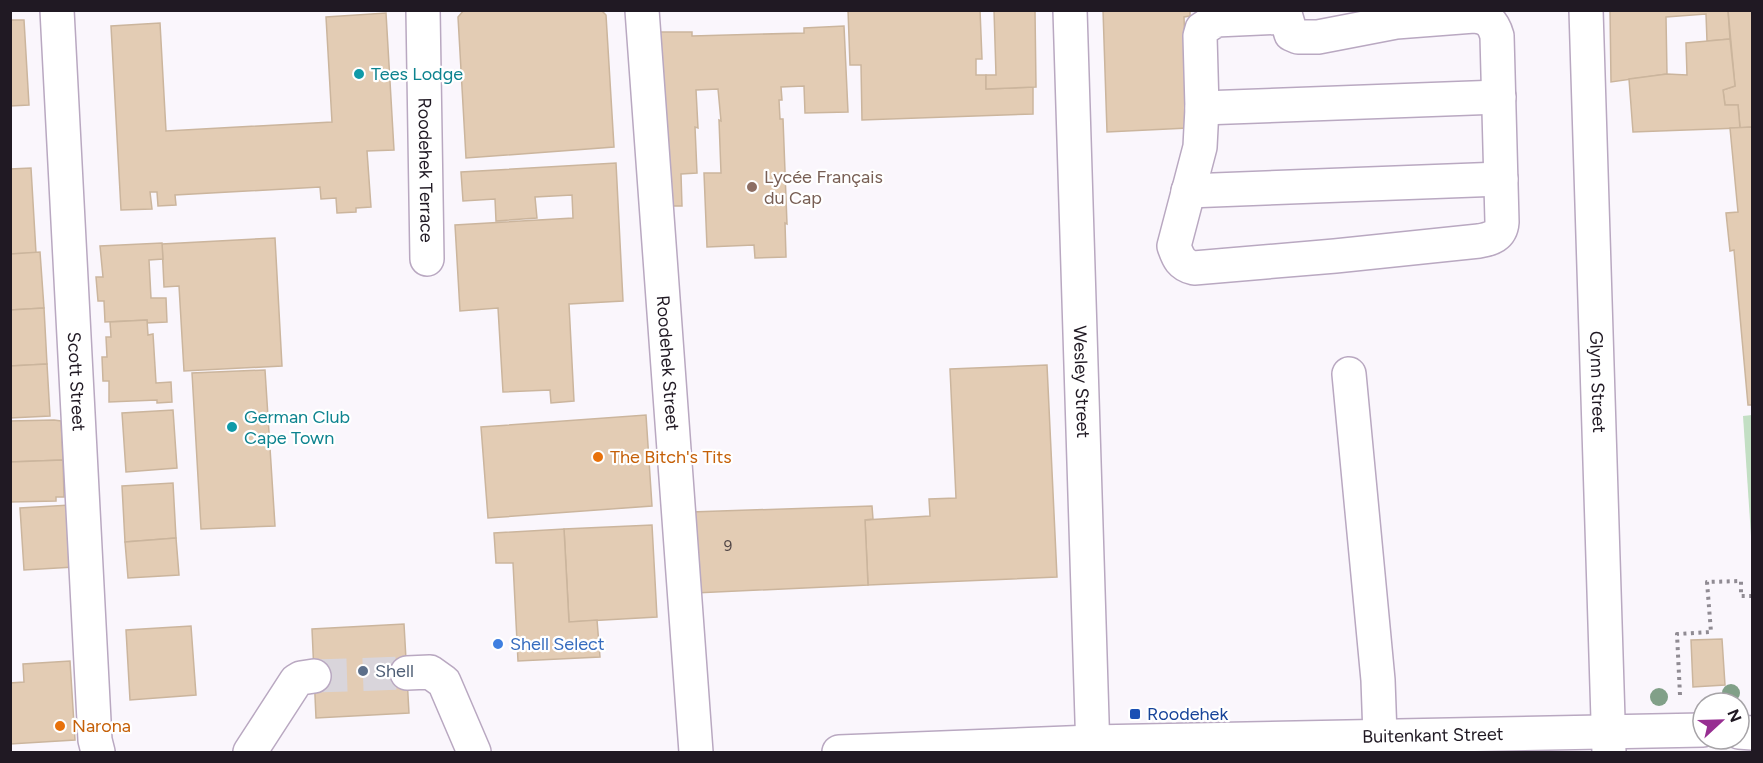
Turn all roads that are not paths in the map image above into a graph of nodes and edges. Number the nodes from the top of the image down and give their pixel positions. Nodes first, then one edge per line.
1 (57, 10) edge
2 (423, 10) edge
3 (642, 10) edge
4 (1070, 10) edge
5 (1586, 10) edge
6 (1284, 14) edge
7 (1499, 97) junction
8 (1202, 108) junction
9 (1501, 179) junction
10 (1188, 191) junction
11 (427, 259) dead end
12 (1349, 374) dead end
13 (407, 673) tunnel mouth
14 (314, 676) tunnel mouth
15 (1691, 732) edge
16 (1380, 736) junction
17 (1608, 742) edge
18 (1093, 747) edge
19 (98, 753) edge
20 (249, 753) edge
21 (474, 753) edge
22 (696, 753) edge
23 (839, 753) edge

1 - 19 street, Scott Street
2 - 11 street, Roodehek Terrace
3 - 22 street, Roodehek Street
4 - 18 street, Wesley Street
5 - 17 street, Glynn Street
6 - 7 street
6 - 8 street
7 - 8 street
7 - 9 street
8 - 10 street
9 - 10 street
9 - 10 street
12 - 16 street
13 - 21 street
14 - 20 street
15 - 17 street, Buitenkant Street
16 - 17 street, Buitenkant Street
16 - 18 street, Buitenkant Street
18 - 23 street, Buitenkant Street

